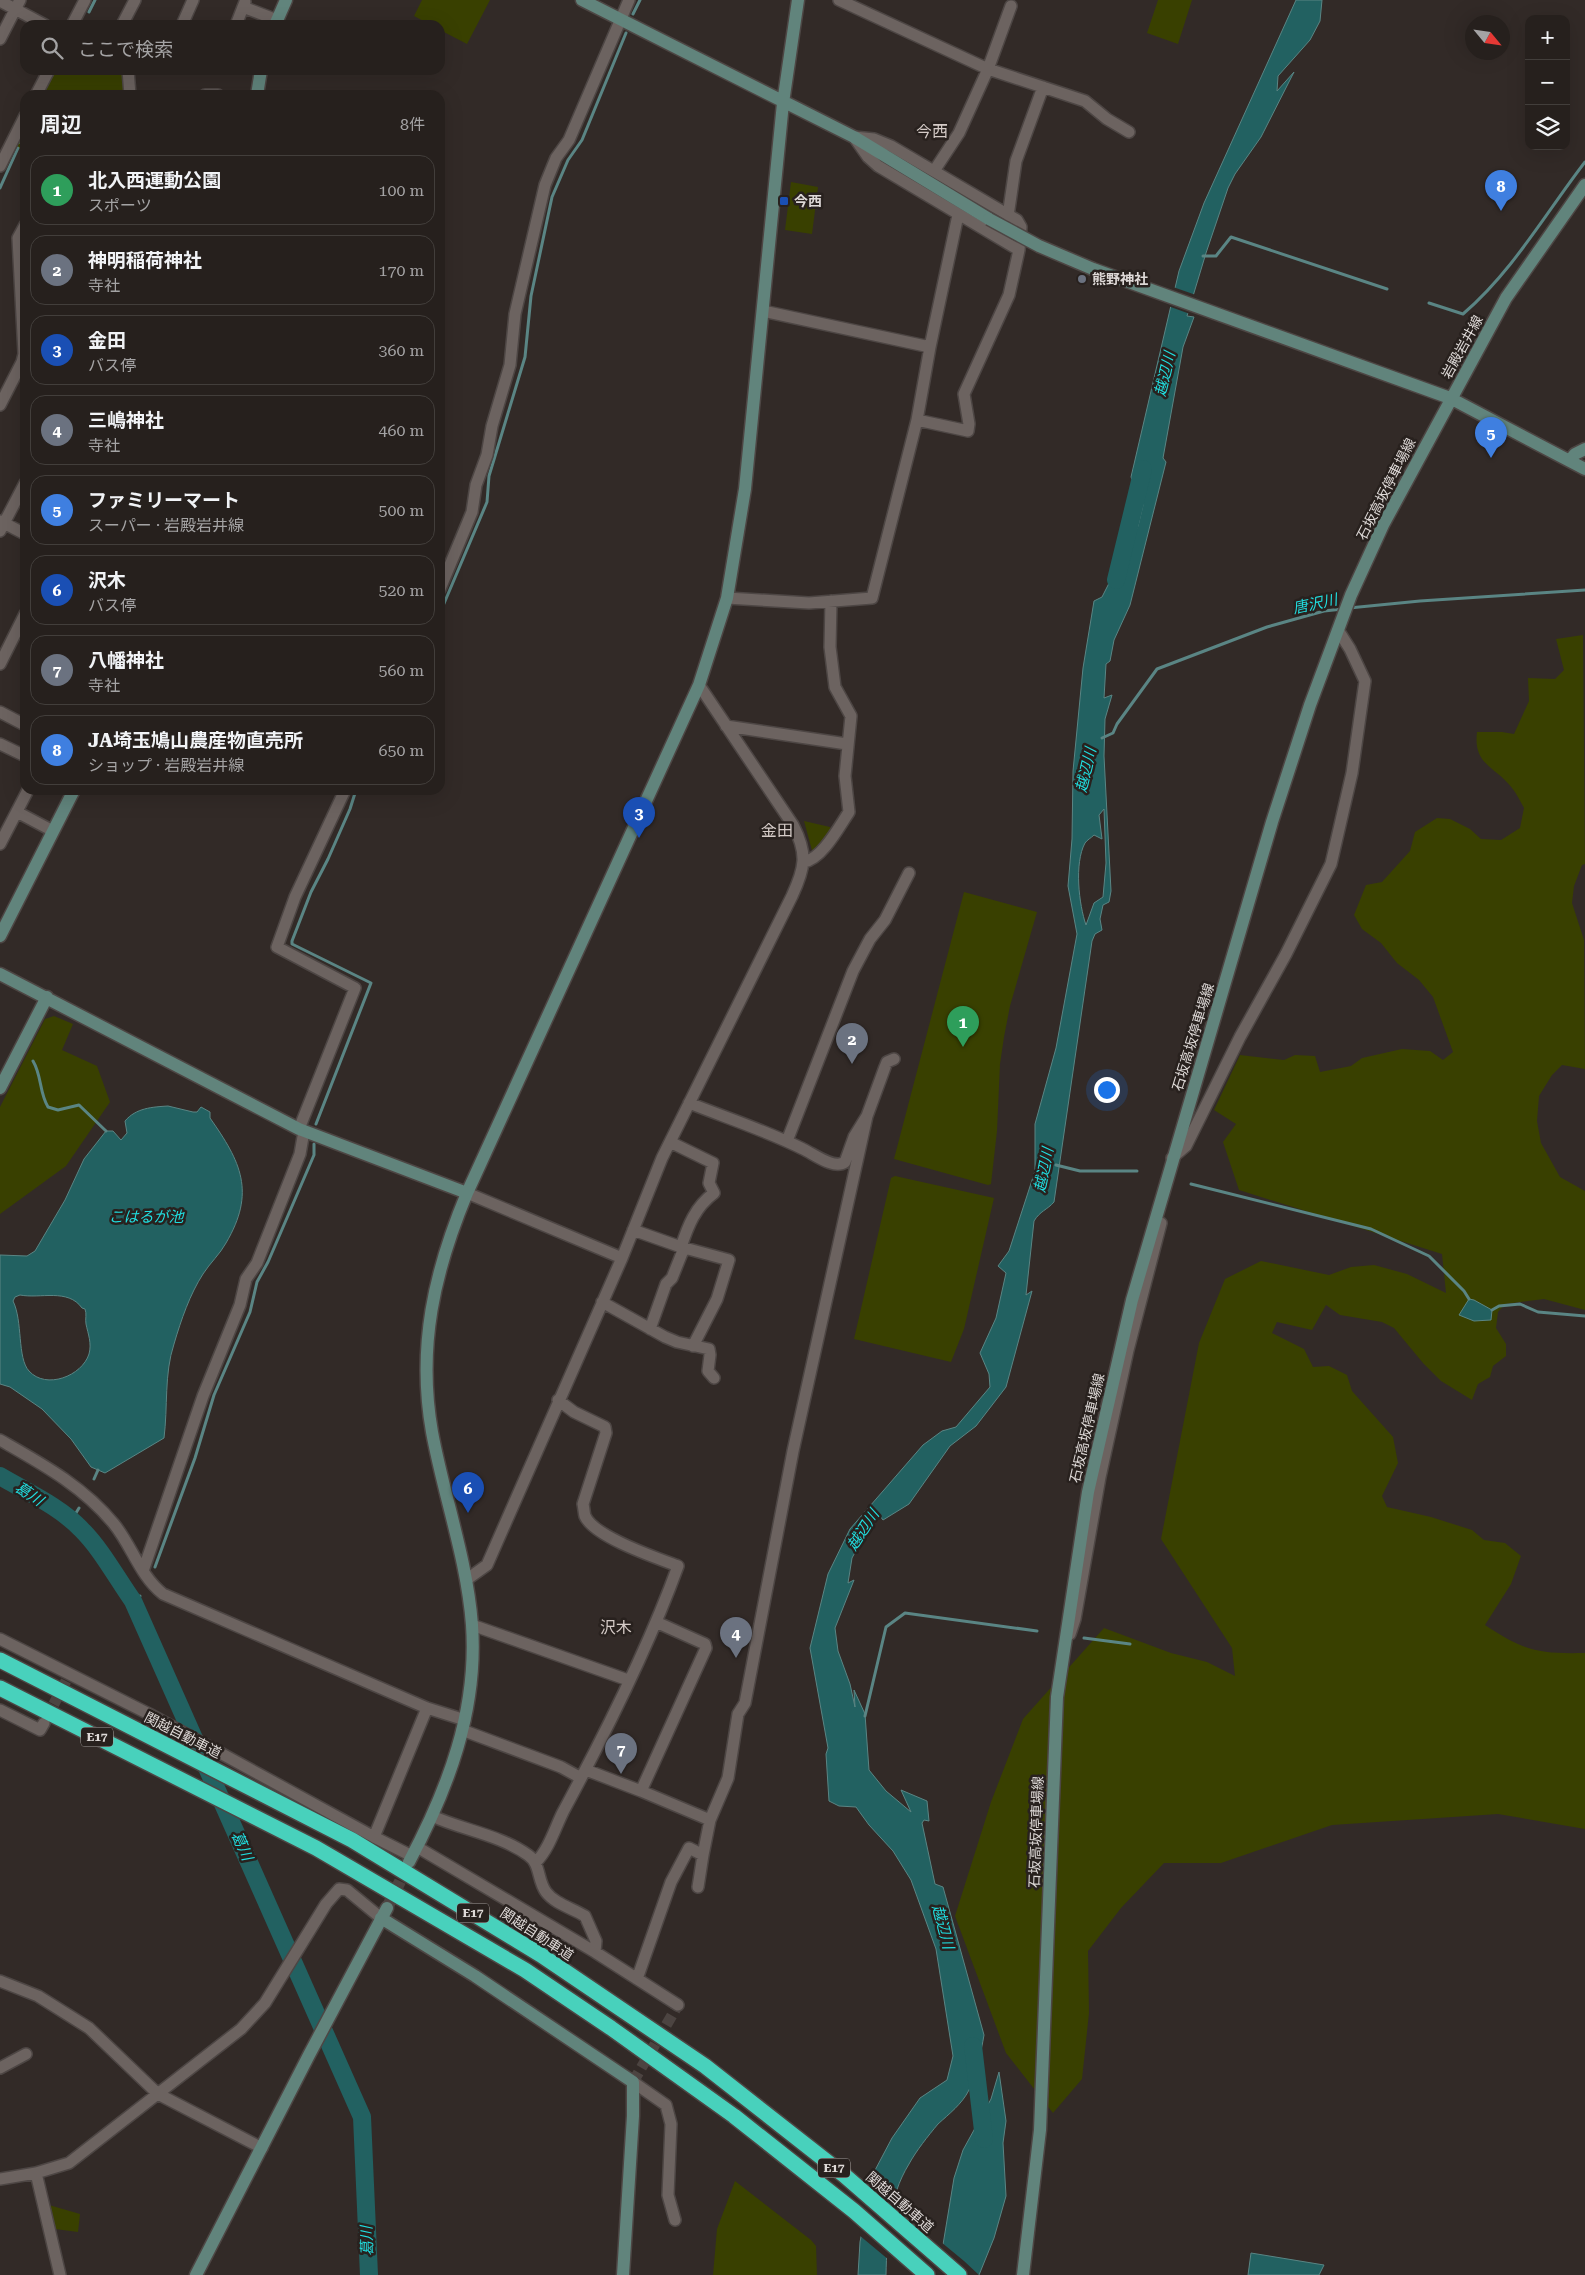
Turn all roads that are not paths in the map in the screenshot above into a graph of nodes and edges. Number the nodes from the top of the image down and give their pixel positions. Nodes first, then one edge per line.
1 (85, 0) edge
2 (135, 0) edge
3 (192, 0) edge
4 (286, 0) edge
5 (582, 0) edge
6 (630, 0) edge
7 (798, 0) edge
8 (839, 0) edge
9 (0, 2) edge
10 (18, 4) edge
11 (245, 4) edge
12 (1011, 6) dead end
13 (39, 20) edge
14 (75, 20) edge
15 (125, 20) edge
16 (184, 20) edge
17 (238, 20) edge
18 (271, 20) edge
19 (277, 20) edge
20 (621, 20) junction
21 (0, 39) edge
22 (988, 69) junction
23 (46, 75) edge
24 (128, 75) edge
25 (260, 75) edge
26 (1043, 87) junction
27 (39, 90) edge
28 (130, 90) edge
29 (258, 90) edge
30 (783, 103) junction
31 (20, 126) edge
32 (1129, 132) dead end
33 (854, 137) junction
34 (0, 166) edge
35 (934, 171) junction
36 (1585, 185) edge
37 (958, 215) junction
38 (1008, 216) junction
39 (20, 234) edge
40 (1019, 250) junction
41 (20, 278) edge
42 (763, 311) junction
43 (930, 347) junction
44 (20, 366) edge
45 (1450, 398) junction
46 (0, 405) edge
47 (917, 420) junction
48 (1585, 449) edge
49 (1570, 460) junction
50 (1585, 469) edge
51 (20, 492) edge
52 (1, 525) edge
53 (20, 532) edge
54 (445, 577) edge
55 (727, 598) junction
56 (831, 601) junction
57 (20, 624) edge
58 (1340, 624) junction
59 (0, 664) edge
60 (699, 685) junction
61 (0, 712) edge
62 (20, 722) edge
63 (726, 726) junction
64 (0, 744) edge
65 (847, 744) junction
66 (20, 754) edge
67 (26, 795) edge
68 (71, 795) edge
69 (342, 795) edge
70 (17, 812) junction
71 (53, 831) junction
72 (0, 844) edge
73 (804, 862) junction
74 (909, 873) dead end
75 (0, 936) edge
76 (0, 974) edge
77 (46, 997) junction
78 (894, 1059) dead end
79 (0, 1088) edge
80 (689, 1103) junction
81 (867, 1116) junction
82 (301, 1130) junction
83 (787, 1141) junction
84 (670, 1142) junction
85 (1171, 1163) junction
86 (467, 1193) junction
87 (633, 1230) junction
88 (682, 1248) junction
89 (622, 1258) junction
90 (602, 1302) junction
91 (650, 1329) junction
92 (693, 1346) junction
93 (714, 1378) dead end
94 (558, 1400) junction
95 (0, 1440) edge
96 (143, 1570) junction
97 (466, 1580) junction
98 (656, 1622) junction
99 (472, 1625) junction
100 (0, 1639) edge
101 (0, 1660) edge
102 (628, 1680) junction
103 (0, 1688) edge
104 (427, 1708) junction
105 (0, 1710) edge
106 (44, 1723) dead end
107 (463, 1725) junction
108 (584, 1774) junction
109 (641, 1792) junction
110 (432, 1816) junction
111 (710, 1820) junction
112 (374, 1837) junction
113 (413, 1855) junction
114 (703, 1855) junction
115 (536, 1862) junction
116 (698, 1887) dead end
117 (384, 1913) junction
118 (595, 1952) junction
119 (637, 1979) junction
120 (0, 1981) edge
121 (678, 2005) dead end
122 (26, 2054) dead end
123 (0, 2068) edge
124 (633, 2082) junction
125 (158, 2094) junction
126 (262, 2148) junction
127 (36, 2173) junction
128 (0, 2179) edge
129 (674, 2220) dead end
130 (60, 2275) edge
131 (196, 2275) edge
132 (623, 2275) edge
133 (927, 2275) edge
134 (959, 2275) edge
135 (1023, 2275) edge

1 - 14 street
2 - 15 street
3 - 16 street
4 - 19 street
5 - 20 street
6 - 20 street
7 - 30 street
8 - 22 street
9 - 10 street
10 - 13 street
10 - 21 street
11 - 17 street
11 - 18 street
12 - 22 street
20 - 30 street
20 - 54 street
22 - 26 street
22 - 35 street
23 - 27 street
24 - 28 street
25 - 29 street
26 - 32 street
26 - 38 street
30 - 33 street
30 - 42 street
31 - 34 street
33 - 35 street
33 - 37 street
33 - 45 street, bridge
35 - 38 street
36 - 45 street, 岩殿岩井線
37 - 40 street
37 - 43 street
38 - 40 street
39 - 41 street
40 - 47 street
42 - 43 street
42 - 55 street
43 - 47 street
44 - 46 street
45 - 49 street, 岩殿岩井線
45 - 58 street, 石坂高坂停車場線
47 - 56 street
48 - 49 street
49 - 50 street, 岩殿岩井線
51 - 52 street
52 - 53 street
55 - 56 street
55 - 60 street
56 - 65 street
57 - 59 street
58 - 85 street, 石坂高坂停車場線
58 - 85 street
60 - 63 street
60 - 86 street
61 - 62 street
63 - 65 street
63 - 73 street
64 - 66 street
65 - 73 street
67 - 70 street
68 - 71 street
69 - 82 street
70 - 71 street
70 - 72 street
71 - 75 street
73 - 80 street
74 - 83 street
76 - 77 street
77 - 79 street
77 - 82 street
78 - 81 street
80 - 83 street
80 - 84 street
81 - 83 street
81 - 111 street
82 - 86 street
82 - 96 street
84 - 87 street
84 - 88 street
85 - 135 street, 石坂高坂停車場線
86 - 89 street
86 - 97 street
87 - 88 street
87 - 89 street
88 - 91 street
88 - 92 street
89 - 90 street
90 - 91 street
90 - 94 street
91 - 92 street
92 - 93 street
94 - 97 street
94 - 98 street
95 - 96 street
96 - 104 street
97 - 99 street
98 - 102 street
98 - 109 street
99 - 102 street
99 - 107 street
100 - 112 street
101 - 134 highway, 関越自動車道 / E17
102 - 108 street
103 - 133 highway, E17
104 - 107 street
104 - 112 street
105 - 106 street
107 - 108 street
107 - 110 street
108 - 109 street
108 - 115 street
109 - 111 street
110 - 113 street
110 - 115 street
111 - 114 street
112 - 113 street
113 - 118 street
114 - 116 street
114 - 119 street
115 - 118 street
117 - 124 street
117 - 125 street
117 - 126 street
118 - 119 street
119 - 121 street
120 - 125 street
122 - 123 street
124 - 129 street
124 - 132 street
125 - 126 street
125 - 127 street
126 - 131 street
127 - 128 street
127 - 130 street

